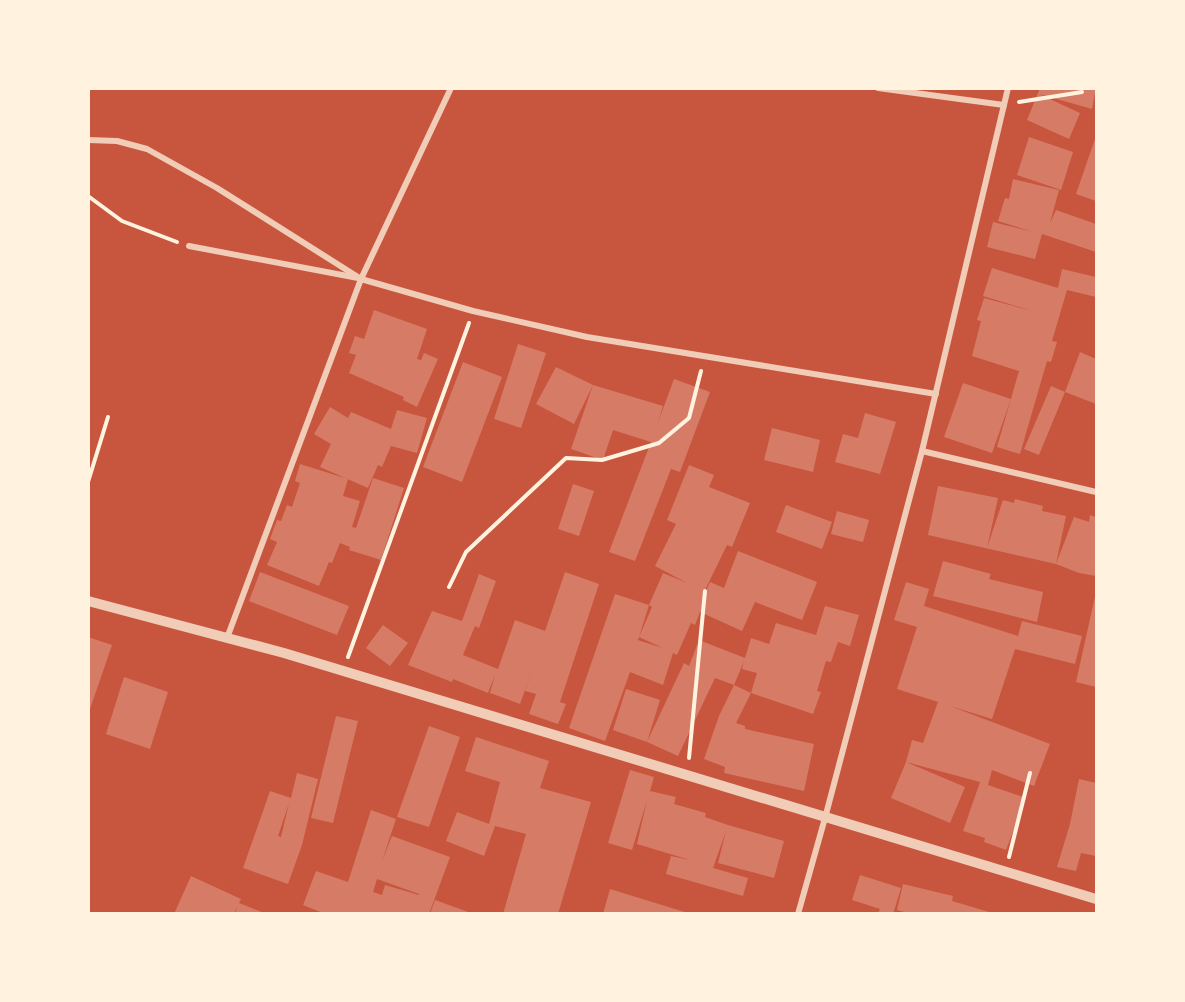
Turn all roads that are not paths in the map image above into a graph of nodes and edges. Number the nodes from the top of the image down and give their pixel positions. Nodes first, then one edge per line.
1 (451, 88) edge
2 (879, 88) edge
3 (1008, 88) edge
4 (1004, 105) junction
5 (88, 140) edge
6 (189, 246) road end
7 (361, 279) junction
8 (936, 394) junction
9 (922, 451) junction
10 (1096, 492) edge
11 (88, 601) edge
12 (227, 638) junction
13 (825, 818) junction
14 (1096, 899) edge
15 (798, 914) edge

1 - 7 street
2 - 4 street
3 - 4 street
4 - 8 street
5 - 7 street
6 - 7 street
7 - 8 street
7 - 12 street
8 - 9 street
9 - 10 street
9 - 13 street
11 - 12 street
12 - 13 street
13 - 14 street
13 - 15 street

